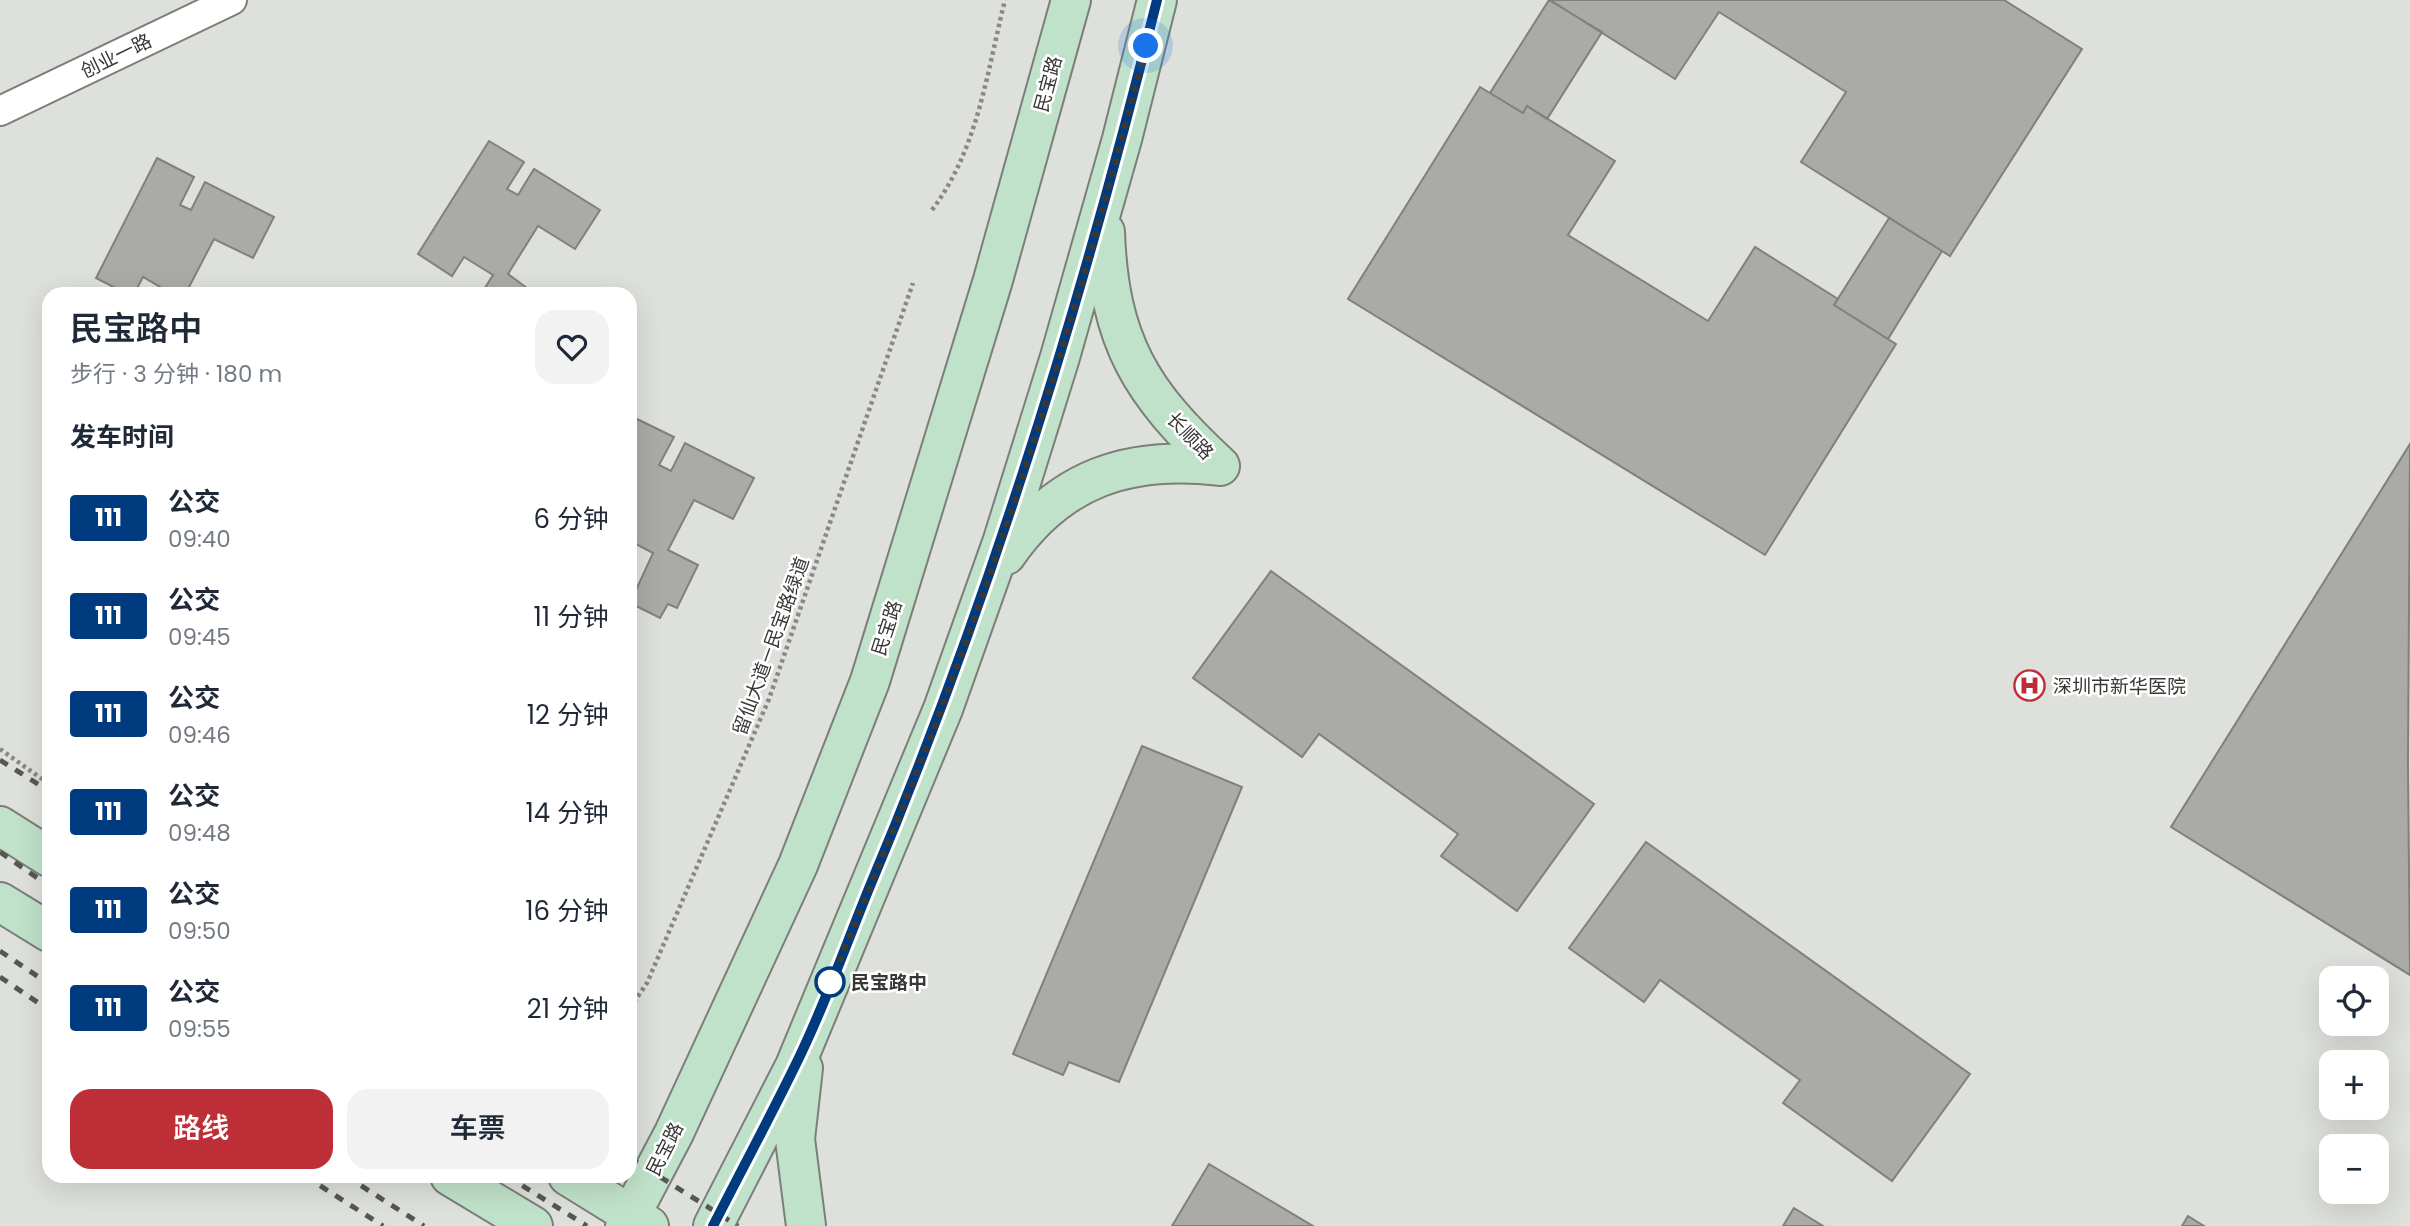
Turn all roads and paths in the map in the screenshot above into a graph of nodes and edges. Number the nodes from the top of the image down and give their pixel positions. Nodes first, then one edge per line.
1 (232, 0) edge
2 (1005, 0) edge
3 (1071, 0) edge
4 (1157, 0) edge
5 (0, 111) edge
6 (1111, 179) junction
7 (932, 210) dead end
8 (913, 282) dead end
9 (987, 583) junction
10 (0, 749) edge
11 (42, 779) edge
12 (0, 826) edge
13 (42, 852) edge
14 (0, 902) edge
15 (42, 928) edge
16 (637, 998) edge
17 (811, 1027) junction
18 (462, 1183) edge
19 (578, 1183) edge
20 (635, 1222) edge
21 (533, 1226) edge
22 (713, 1226) edge
23 (806, 1226) edge

1 - 5 street, 创业一路
2 - 7 path
3 - 20 main road, 民宝路
4 - 6 main road
6 - 9 main road
6 - 9 main road, 长顺路
8 - 16 path, 留仙大道—民宝路绿道
9 - 17 main road
10 - 11 path
12 - 13 main road
14 - 15 main road
17 - 22 main road
17 - 23 main road
18 - 21 main road
19 - 20 main road

